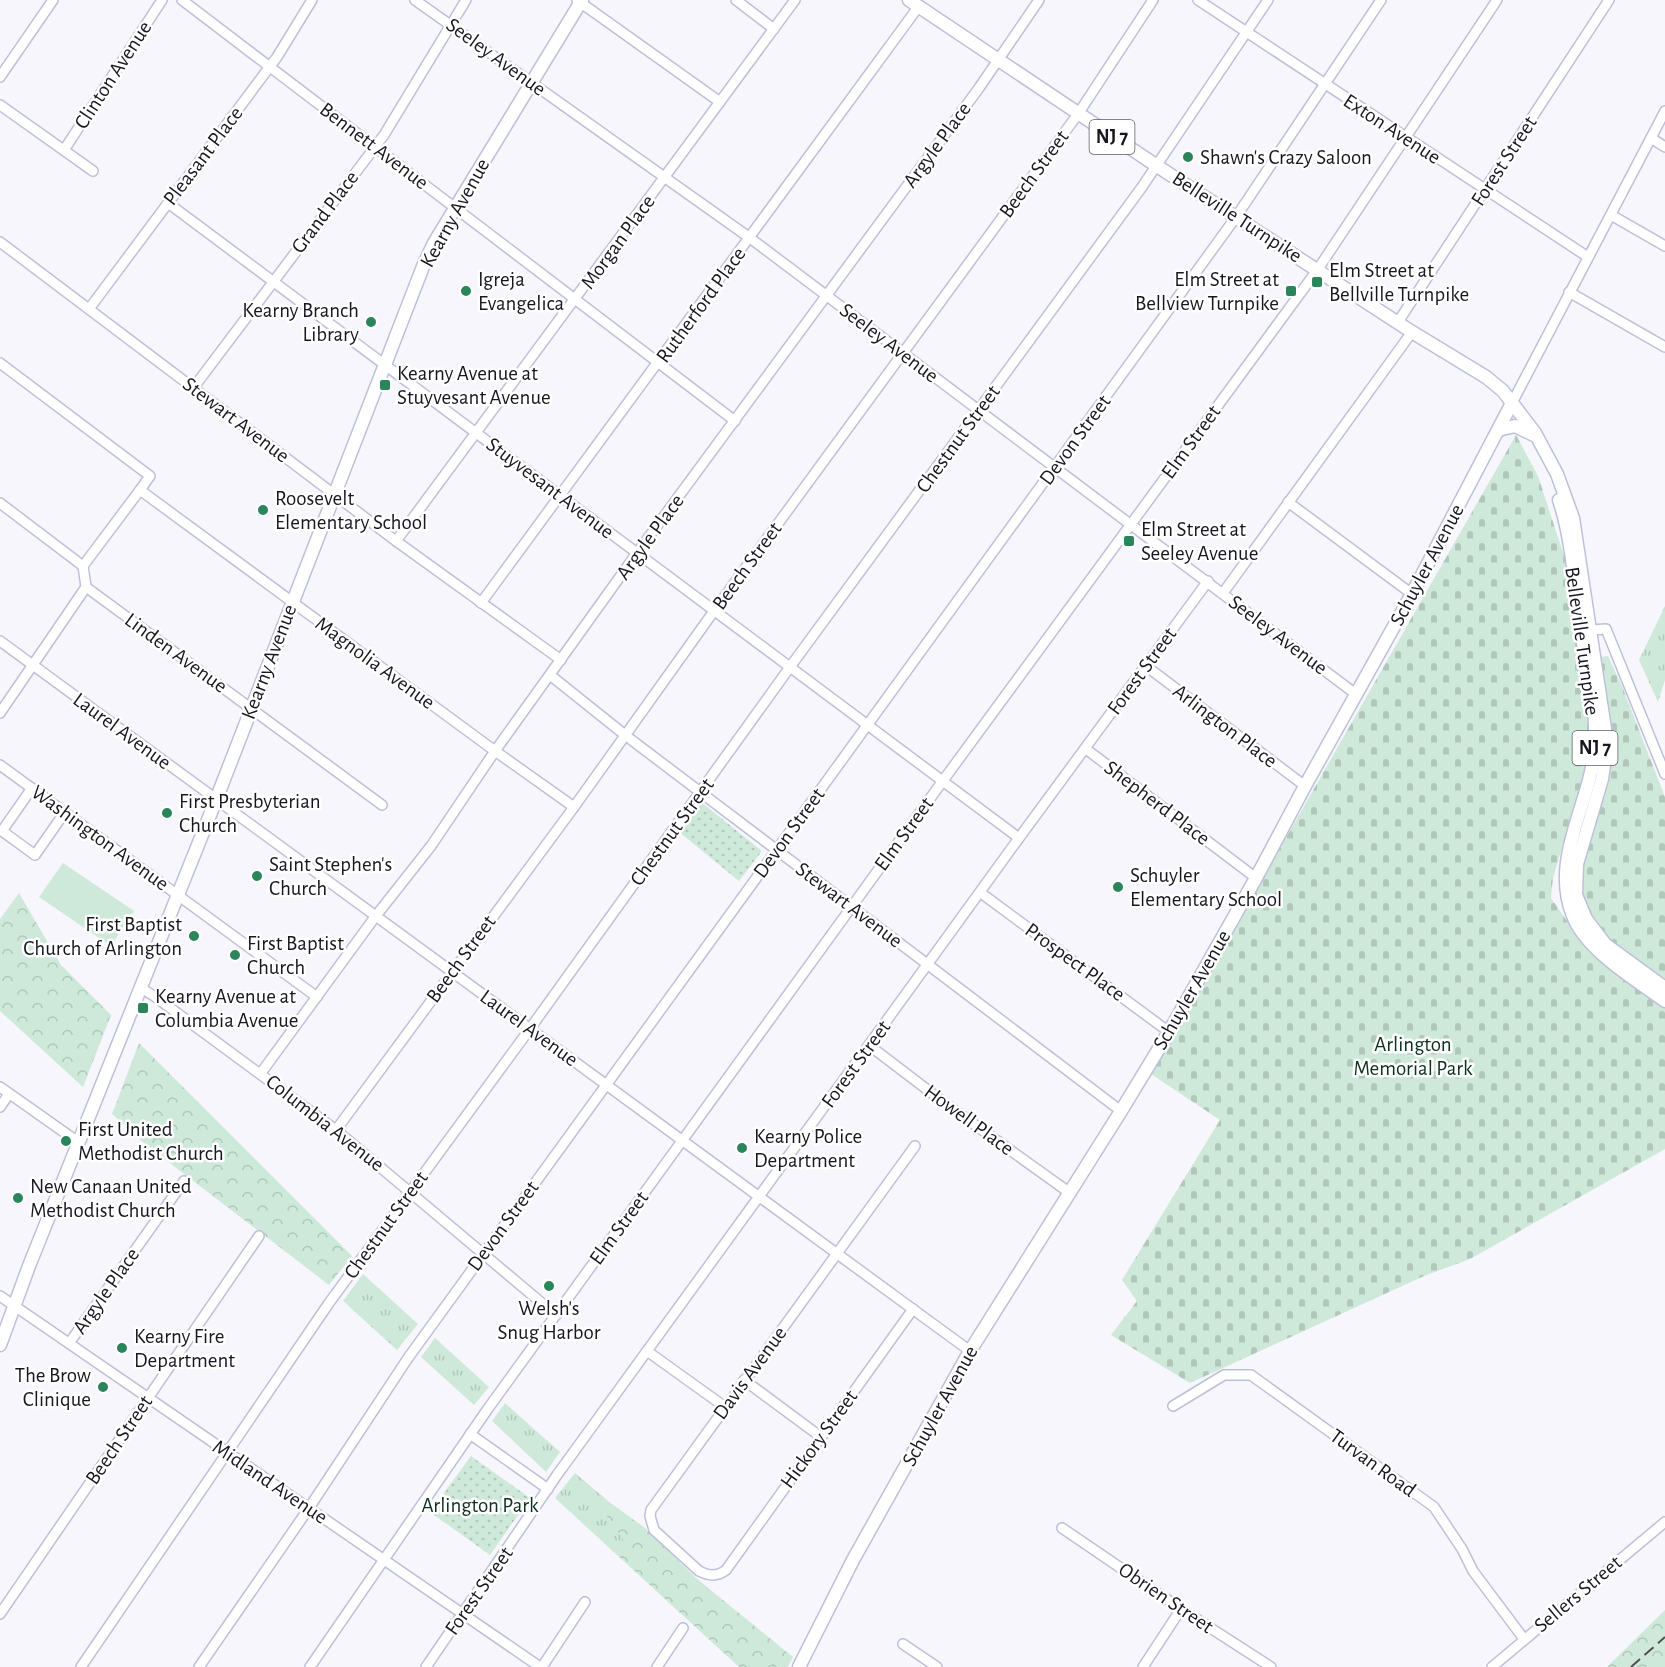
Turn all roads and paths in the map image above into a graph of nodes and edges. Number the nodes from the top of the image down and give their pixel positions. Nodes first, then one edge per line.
1 (53, 0) edge
2 (162, 0) edge
3 (182, 0) edge
4 (312, 0) edge
5 (415, 0) edge
6 (466, 0) edge
7 (736, 0) edge
8 (795, 0) edge
9 (1039, 0) edge
10 (1153, 0) edge
11 (1198, 0) edge
12 (1268, 0) edge
13 (1381, 0) edge
14 (1497, 0) edge
15 (1610, 0) edge
16 (580, 1) edge
17 (914, 2) edge
18 (451, 25) junction
19 (774, 28) junction
20 (1247, 32) junction
21 (998, 61) junction
22 (269, 67) junction
23 (0, 77) edge
24 (531, 83) junction
25 (1325, 85) junction
26 (720, 102) junction
27 (0, 105) edge
28 (1665, 111) edge
29 (1078, 114) junction
30 (1651, 138) junction
31 (1406, 139) junction
32 (376, 146) junction
33 (1665, 147) edge
34 (64, 150) junction
35 (1157, 166) junction
36 (93, 171) dead end
37 (664, 178) junction
38 (1485, 190) junction
39 (168, 203) junction
40 (455, 208) junction
41 (1611, 215) junction
42 (1236, 217) junction
43 (750, 238) junction
44 (0, 242) edge
45 (1665, 246) edge
46 (1588, 257) junction
47 (1318, 269) junction
48 (273, 282) junction
49 (1569, 292) junction
50 (826, 296) junction
51 (576, 300) junction
52 (89, 309) junction
53 (1398, 322) junction
54 (1412, 332) junction
55 (1665, 347) edge
56 (903, 353) junction
57 (659, 362) junction
58 (0, 363) edge
59 (384, 366) junction
60 (194, 387) junction
61 (1512, 403) junction
62 (978, 410) junction
63 (735, 421) junction
64 (1498, 430) junction
65 (476, 434) junction
66 (1537, 436) junction
67 (1546, 453) junction
68 (1055, 467) junction
69 (140, 490) junction
70 (335, 494) junction
71 (560, 496) junction
72 (0, 502) edge
73 (1288, 502) junction
74 (1131, 524) junction
75 (396, 541) junction
76 (637, 553) junction
77 (83, 566) junction
78 (1208, 581) junction
79 (86, 587) junction
80 (1223, 593) junction
81 (1412, 594) junction
82 (292, 602) junction
83 (482, 603) junction
84 (714, 611) junction
85 (1591, 630) junction
86 (0, 642) edge
87 (561, 660) junction
88 (33, 665) junction
89 (1146, 666) junction
90 (790, 667) junction
91 (550, 675) junction
92 (1357, 694) junction
93 (251, 707) junction
94 (0, 713) edge
95 (866, 725) junction
96 (625, 735) junction
97 (1086, 749) junction
98 (495, 752) junction
99 (0, 765) edge
100 (1665, 774) edge
101 (942, 782) junction
102 (1305, 786) junction
103 (32, 788) junction
104 (701, 792) junction
105 (216, 800) junction
106 (382, 805) dead end
107 (574, 807) junction
108 (65, 812) junction
109 (1019, 838) junction
110 (777, 850) junction
111 (1257, 878) junction
112 (981, 892) junction
113 (177, 894) junction
114 (852, 907) junction
115 (375, 917) junction
116 (928, 965) junction
117 (452, 971) junction
118 (141, 988) junction
119 (1665, 988) edge
120 (317, 997) junction
121 (1665, 1001) edge
122 (529, 1030) junction
123 (1169, 1032) junction
124 (870, 1046) junction
125 (261, 1073) junction
126 (607, 1084) junction
127 (0, 1087) edge
128 (9, 1094) junction
129 (0, 1107) edge
130 (1121, 1111) junction
131 (336, 1130) junction
132 (683, 1141) junction
133 (78, 1142) junction
134 (915, 1146) dead end
135 (184, 1180) dead end
136 (409, 1192) junction
137 (1070, 1193) junction
138 (759, 1198) junction
139 (259, 1236) dead end
140 (483, 1254) junction
141 (838, 1254) junction
142 (0, 1296) edge
143 (15, 1306) junction
144 (914, 1309) junction
145 (556, 1315) junction
146 (70, 1342) junction
147 (0, 1346) edge
148 (647, 1351) junction
149 (970, 1351) junction
150 (744, 1380) junction
151 (148, 1398) junction
152 (1173, 1406) dead end
153 (724, 1407) junction
154 (470, 1434) junction
155 (821, 1437) junction
156 (228, 1454) junction
157 (548, 1489) junction
158 (309, 1508) junction
159 (1665, 1522) edge
160 (1062, 1528) dead end
161 (384, 1559) junction
162 (726, 1570) joint
163 (585, 1602) dead end
164 (1181, 1609) junction
165 (463, 1613) junction
166 (0, 1614) edge
167 (682, 1628) dead end
168 (1524, 1639) junction
169 (903, 1644) dead end
170 (81, 1667) edge
171 (199, 1667) edge
172 (310, 1667) edge
173 (426, 1667) edge
174 (541, 1667) edge
175 (657, 1667) edge
176 (799, 1667) edge
177 (937, 1667) edge
178 (1143, 1667) edge
179 (1271, 1667) edge
180 (1492, 1667) edge

1 - 23 street
2 - 34 street, Clinton Avenue
3 - 22 street, Bennett Avenue
4 - 22 street, Pleasant Place
5 - 18 street, Seeley Avenue
6 - 18 street, Grand Place
7 - 19 street
8 - 19 street, Morgan Place
9 - 21 street, Argyle Place
10 - 29 street, Beech Street
11 - 20 street, Exton Avenue
12 - 20 street, Chestnut Street
13 - 25 street, Devon Street
14 - 31 street, Elm Street
15 - 38 street, Forest Street
16 - 24 main road, Kearny Avenue
16 - 26 street
17 - 21 main road, Belleville Turnpike / NJ 7
17 - 43 street, Rutherford Place
18 - 24 street, Seeley Avenue
18 - 32 street, Grand Place
19 - 26 street, Morgan Place
20 - 25 street, Exton Avenue
20 - 35 street, Chestnut Street
21 - 29 main road, Belleville Turnpike / NJ 7
21 - 50 street, Argyle Place
22 - 32 street, Bennett Avenue
22 - 39 street, Pleasant Place
24 - 37 street, Seeley Avenue
24 - 40 main road, Kearny Avenue
25 - 31 street, Exton Avenue
25 - 42 street, Devon Street
26 - 37 street, Morgan Place
27 - 34 street
28 - 30 street, Schuyler Avenue
29 - 35 main road, Belleville Turnpike / NJ 7
29 - 56 street, Beech Street
30 - 33 street
30 - 41 street, Schuyler Avenue
31 - 38 street, Exton Avenue
31 - 47 street, Elm Street
32 - 40 street, Bennett Avenue
32 - 48 street, Grand Place
34 - 36 street
35 - 42 main road, Belleville Turnpike / NJ 7
35 - 62 street, Chestnut Street
37 - 43 street, Seeley Avenue
37 - 51 street, Morgan Place
38 - 46 street, Exton Avenue
38 - 53 street, Forest Street
39 - 48 street, Stuyvesant Avenue
39 - 52 street, Pleasant Place
40 - 51 street, Bennett Avenue
40 - 59 main road, Kearny Avenue
41 - 45 street
41 - 46 street, Schuyler Avenue
42 - 47 main road, Belleville Turnpike / NJ 7
42 - 68 street, Devon Street
43 - 50 street, Seeley Avenue
43 - 57 street, Rutherford Place
44 - 52 street, Stewart Avenue
46 - 49 street, Schuyler Avenue
47 - 53 main road, Belleville Turnpike / NJ 7
47 - 74 street, Elm Street
48 - 59 street, Stuyvesant Avenue
48 - 60 street, Grand Place
49 - 55 street
49 - 61 street, Schuyler Avenue
50 - 56 street, Seeley Avenue
50 - 63 street, Argyle Place
51 - 57 street, Bennett Avenue
51 - 65 street, Morgan Place
52 - 60 street, Stewart Avenue
53 - 54 main road, Belleville Turnpike / NJ 7
54 - 61 main road, Belleville Turnpike / NJ 7
54 - 73 street
56 - 62 street, Seeley Avenue
56 - 84 street, Beech Street
57 - 63 street, Bennett Avenue
57 - 71 street, Rutherford Place
58 - 69 street
59 - 65 street, Stuyvesant Avenue
59 - 70 main road, Kearny Avenue
60 - 70 street, Stewart Avenue
61 - 64 main road, Schuyler Avenue
61 - 66 main road, Belleville Turnpike / NJ 7
62 - 68 street, Seeley Avenue
62 - 90 street, Chestnut Street
63 - 76 street, Argyle Place
64 - 66 main road
64 - 81 main road, Schuyler Avenue
65 - 71 street, Stuyvesant Avenue
65 - 75 street, Morgan Place
66 - 67 main road, Belleville Turnpike / NJ 7
67 - 85 main road, Belleville Turnpike / NJ 7
67 - 121 main road, Belleville Turnpike / NJ 7
68 - 74 street, Seeley Avenue
68 - 95 street, Devon Street
69 - 77 street
69 - 82 street, Magnolia Avenue
70 - 75 street, Stewart Avenue
70 - 82 main road, Kearny Avenue
71 - 76 street, Stuyvesant Avenue
71 - 83 street, Rutherford Place
72 - 77 street
73 - 80 street
73 - 81 street
74 - 78 street, Seeley Avenue
74 - 101 street, Elm Street
75 - 83 street, Stewart Avenue
76 - 84 street, Stuyvesant Avenue
76 - 87 street, Argyle Place
77 - 79 street
78 - 80 street, Seeley Avenue
78 - 89 street, Forest Street
79 - 88 street
79 - 93 street, Linden Avenue
80 - 92 street, Seeley Avenue
81 - 92 main road, Schuyler Avenue
82 - 93 main road, Kearny Avenue
82 - 98 street, Magnolia Avenue
83 - 87 street, Stewart Avenue
84 - 90 street, Stuyvesant Avenue
84 - 96 street, Beech Street
85 - 100 street, Belleville Turnpike
85 - 119 main road, Belleville Turnpike / NJ 7
86 - 88 street, Laurel Avenue
87 - 91 street, Argyle Place
88 - 94 street
88 - 105 street, Laurel Avenue
89 - 97 street, Forest Street
89 - 102 street, Arlington Place
90 - 95 street, Stuyvesant Avenue
90 - 104 street, Chestnut Street
91 - 96 street, Stewart Avenue
91 - 98 street, Argyle Place
92 - 102 main road, Schuyler Avenue
93 - 105 main road, Kearny Avenue
93 - 106 street, Linden Avenue
95 - 101 street, Stuyvesant Avenue
95 - 110 street, Devon Street
96 - 104 street, Stewart Avenue
96 - 107 street, Beech Street
97 - 109 street, Forest Street
97 - 111 street, Shepherd Place
98 - 107 street, Magnolia Avenue
98 - 115 street, Argyle Place
99 - 103 street, Washington Avenue
101 - 109 street, Stuyvesant Avenue
101 - 114 street, Elm Street
102 - 111 main road, Schuyler Avenue
103 - 108 street, Washington Avenue
103 - 108 street
104 - 110 street, Stewart Avenue
104 - 122 street, Chestnut Street
105 - 113 main road, Kearny Avenue
105 - 115 street, Laurel Avenue
107 - 117 street, Beech Street
108 - 113 street, Washington Avenue
109 - 112 street, Forest Street
110 - 114 street, Stewart Avenue
110 - 126 street, Devon Street
111 - 123 main road, Schuyler Avenue
112 - 116 street, Forest Street
112 - 123 street, Prospect Place
113 - 118 main road, Kearny Avenue
113 - 120 street, Washington Avenue
114 - 116 street, Stewart Avenue
114 - 132 street, Elm Street
115 - 117 street, Laurel Avenue
115 - 120 street, Argyle Place
116 - 124 street, Forest Street
116 - 130 street, Stewart Avenue
117 - 122 street, Laurel Avenue
117 - 131 street, Beech Street
118 - 125 street, Columbia Avenue
118 - 133 main road, Kearny Avenue
120 - 125 street, Argyle Place
122 - 126 street, Laurel Avenue
122 - 136 street, Chestnut Street
123 - 130 main road, Schuyler Avenue
124 - 137 street, Howell Place
124 - 138 street, Forest Street
125 - 131 street, Columbia Avenue
126 - 132 street, Laurel Avenue
126 - 140 street, Devon Street
127 - 128 street
128 - 129 street
128 - 133 street
130 - 137 main road, Schuyler Avenue
131 - 136 street, Columbia Avenue
132 - 138 street, Laurel Avenue
132 - 145 street, Elm Street
133 - 143 main road, Kearny Avenue
134 - 141 street, Davis Avenue
135 - 146 street, Argyle Place
136 - 140 street, Columbia Avenue
136 - 156 street, Chestnut Street
137 - 149 main road, Schuyler Avenue
138 - 141 street, Laurel Avenue
138 - 148 street, Forest Street
139 - 151 street, Beech Street
140 - 145 street, Columbia Avenue
140 - 158 street, Devon Street
141 - 144 street, Laurel Avenue
141 - 150 street, Davis Avenue
142 - 143 street, Midland Avenue
143 - 146 street, Midland Avenue
143 - 147 main road, Kearny Avenue
144 - 149 street, Laurel Avenue
144 - 155 street, Hickory Street
145 - 154 street, Elm Street
146 - 151 street, Midland Avenue
148 - 153 street
148 - 157 street, Forest Street
149 - 176 main road, Schuyler Avenue
150 - 153 street, Davis Avenue
150 - 155 street
151 - 156 street, Midland Avenue
151 - 166 street, Beech Street
152 - 168 street, Turvan Road
153 - 162 street, Davis Avenue
154 - 157 street
154 - 161 street, Elm Street
155 - 162 street, Hickory Street
156 - 158 street, Midland Avenue
156 - 170 street, Chestnut Street
157 - 165 street, Forest Street
158 - 161 street, Midland Avenue
158 - 171 street, Devon Street
159 - 168 street, Sellers Street
160 - 164 street, Obrien Street
161 - 165 street, Midland Avenue
161 - 172 street, Elm Street
163 - 174 street
164 - 178 street
164 - 179 street, Obrien Street
165 - 173 street, Forest Street
165 - 174 street, Midland Avenue
167 - 175 street
168 - 180 street, Sellers Street
169 - 177 street

